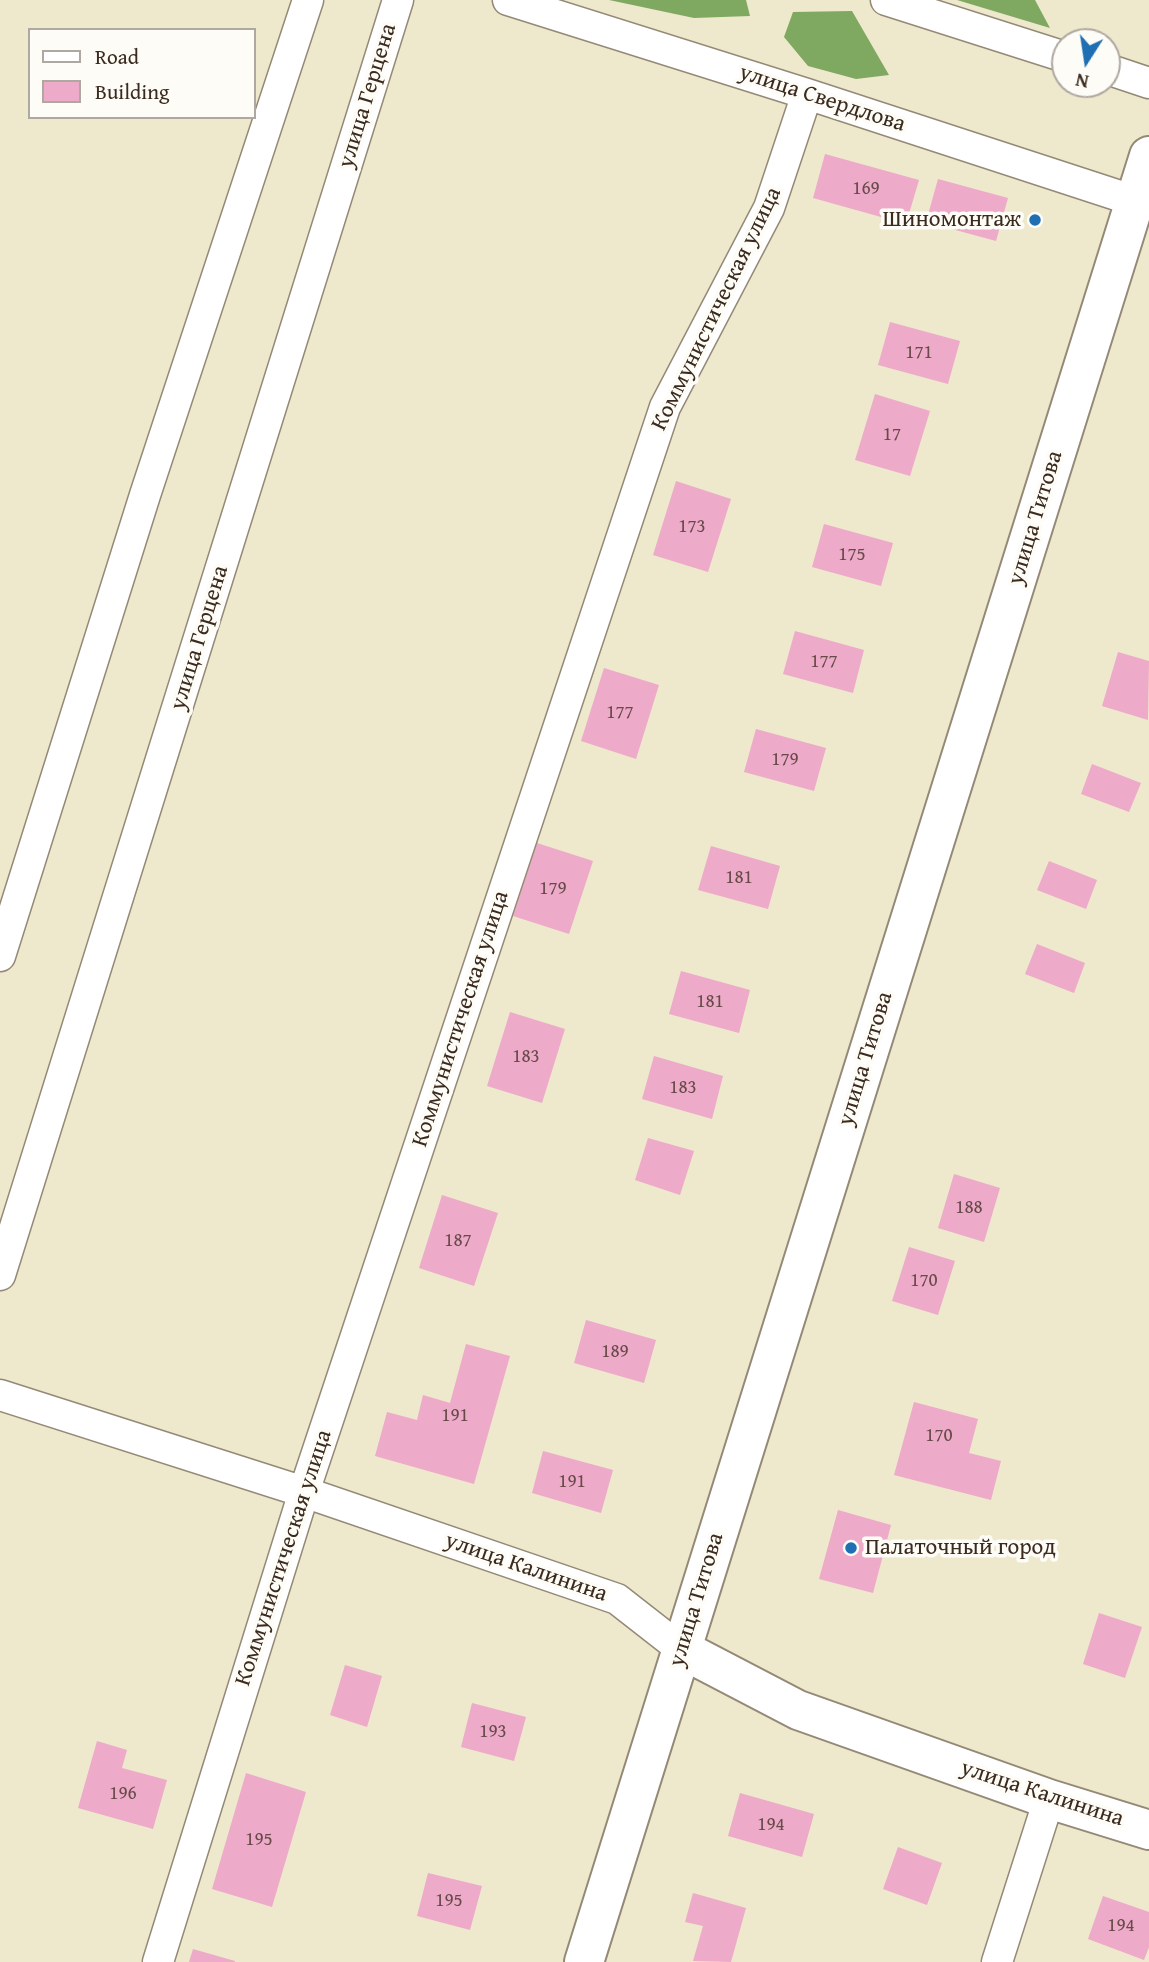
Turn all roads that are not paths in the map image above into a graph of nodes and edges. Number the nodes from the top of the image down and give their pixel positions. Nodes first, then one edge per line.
1 (308, 0) edge
2 (398, 0) edge
3 (508, 0) edge
4 (886, 0) edge
5 (1051, 53) edge
6 (1121, 74) edge
7 (1149, 83) edge
8 (807, 94) junction
9 (1149, 156) edge
10 (1135, 201) junction
11 (0, 956) edge
12 (0, 1275) edge
13 (0, 1395) edge
14 (303, 1492) junction
15 (681, 1649) junction
16 (1049, 1799) junction
17 (1149, 1830) edge
18 (158, 1962) edge
19 (584, 1962) edge
20 (997, 1962) edge

1 - 11 street
2 - 12 street, улица Герцена
3 - 8 street, улица Свердлова
4 - 5 street
6 - 7 street
8 - 10 street, улица Свердлова
8 - 14 street, Коммунистическая улица
9 - 10 main road, улица Титова
10 - 15 main road, улица Титова
13 - 14 street, улица Калинина
14 - 15 street, улица Калинина
14 - 18 street, Коммунистическая улица
15 - 16 main road, улица Калинина
15 - 19 main road, улица Титова
16 - 17 main road, улица Калинина
16 - 20 street

